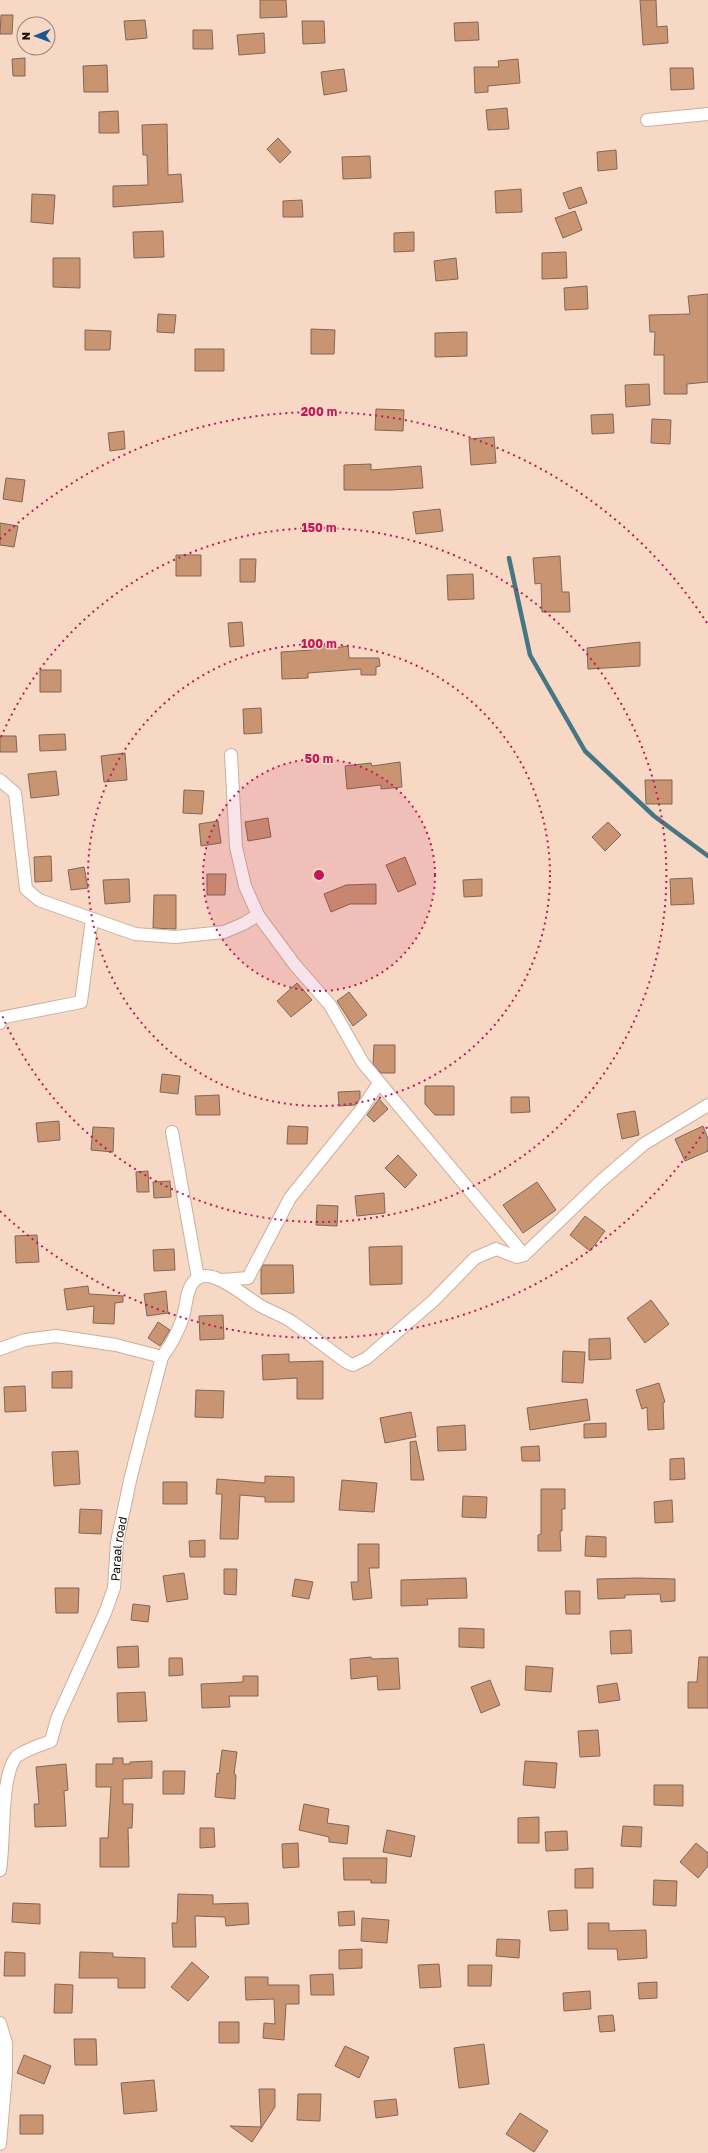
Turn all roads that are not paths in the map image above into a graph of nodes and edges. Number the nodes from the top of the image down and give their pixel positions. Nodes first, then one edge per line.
1 (708, 114) edge
2 (647, 120) dead end
3 (231, 755) dead end
4 (0, 780) edge
5 (258, 915) junction
6 (92, 919) junction
7 (0, 1023) edge
8 (379, 1083) junction
9 (708, 1105) edge
10 (172, 1132) dead end
11 (524, 1255) junction
12 (198, 1278) junction
13 (222, 1280) junction
14 (0, 1349) edge
15 (162, 1357) junction
16 (0, 1870) edge
17 (0, 2023) edge
18 (0, 2144) edge

1 - 2 street
3 - 5 street
4 - 6 street
5 - 6 street
5 - 8 street
6 - 7 street
8 - 11 street
8 - 13 street
9 - 11 street
10 - 12 street
11 - 13 street
12 - 13 street
12 - 15 street
14 - 15 street
15 - 16 street, Paraal road
17 - 18 street

